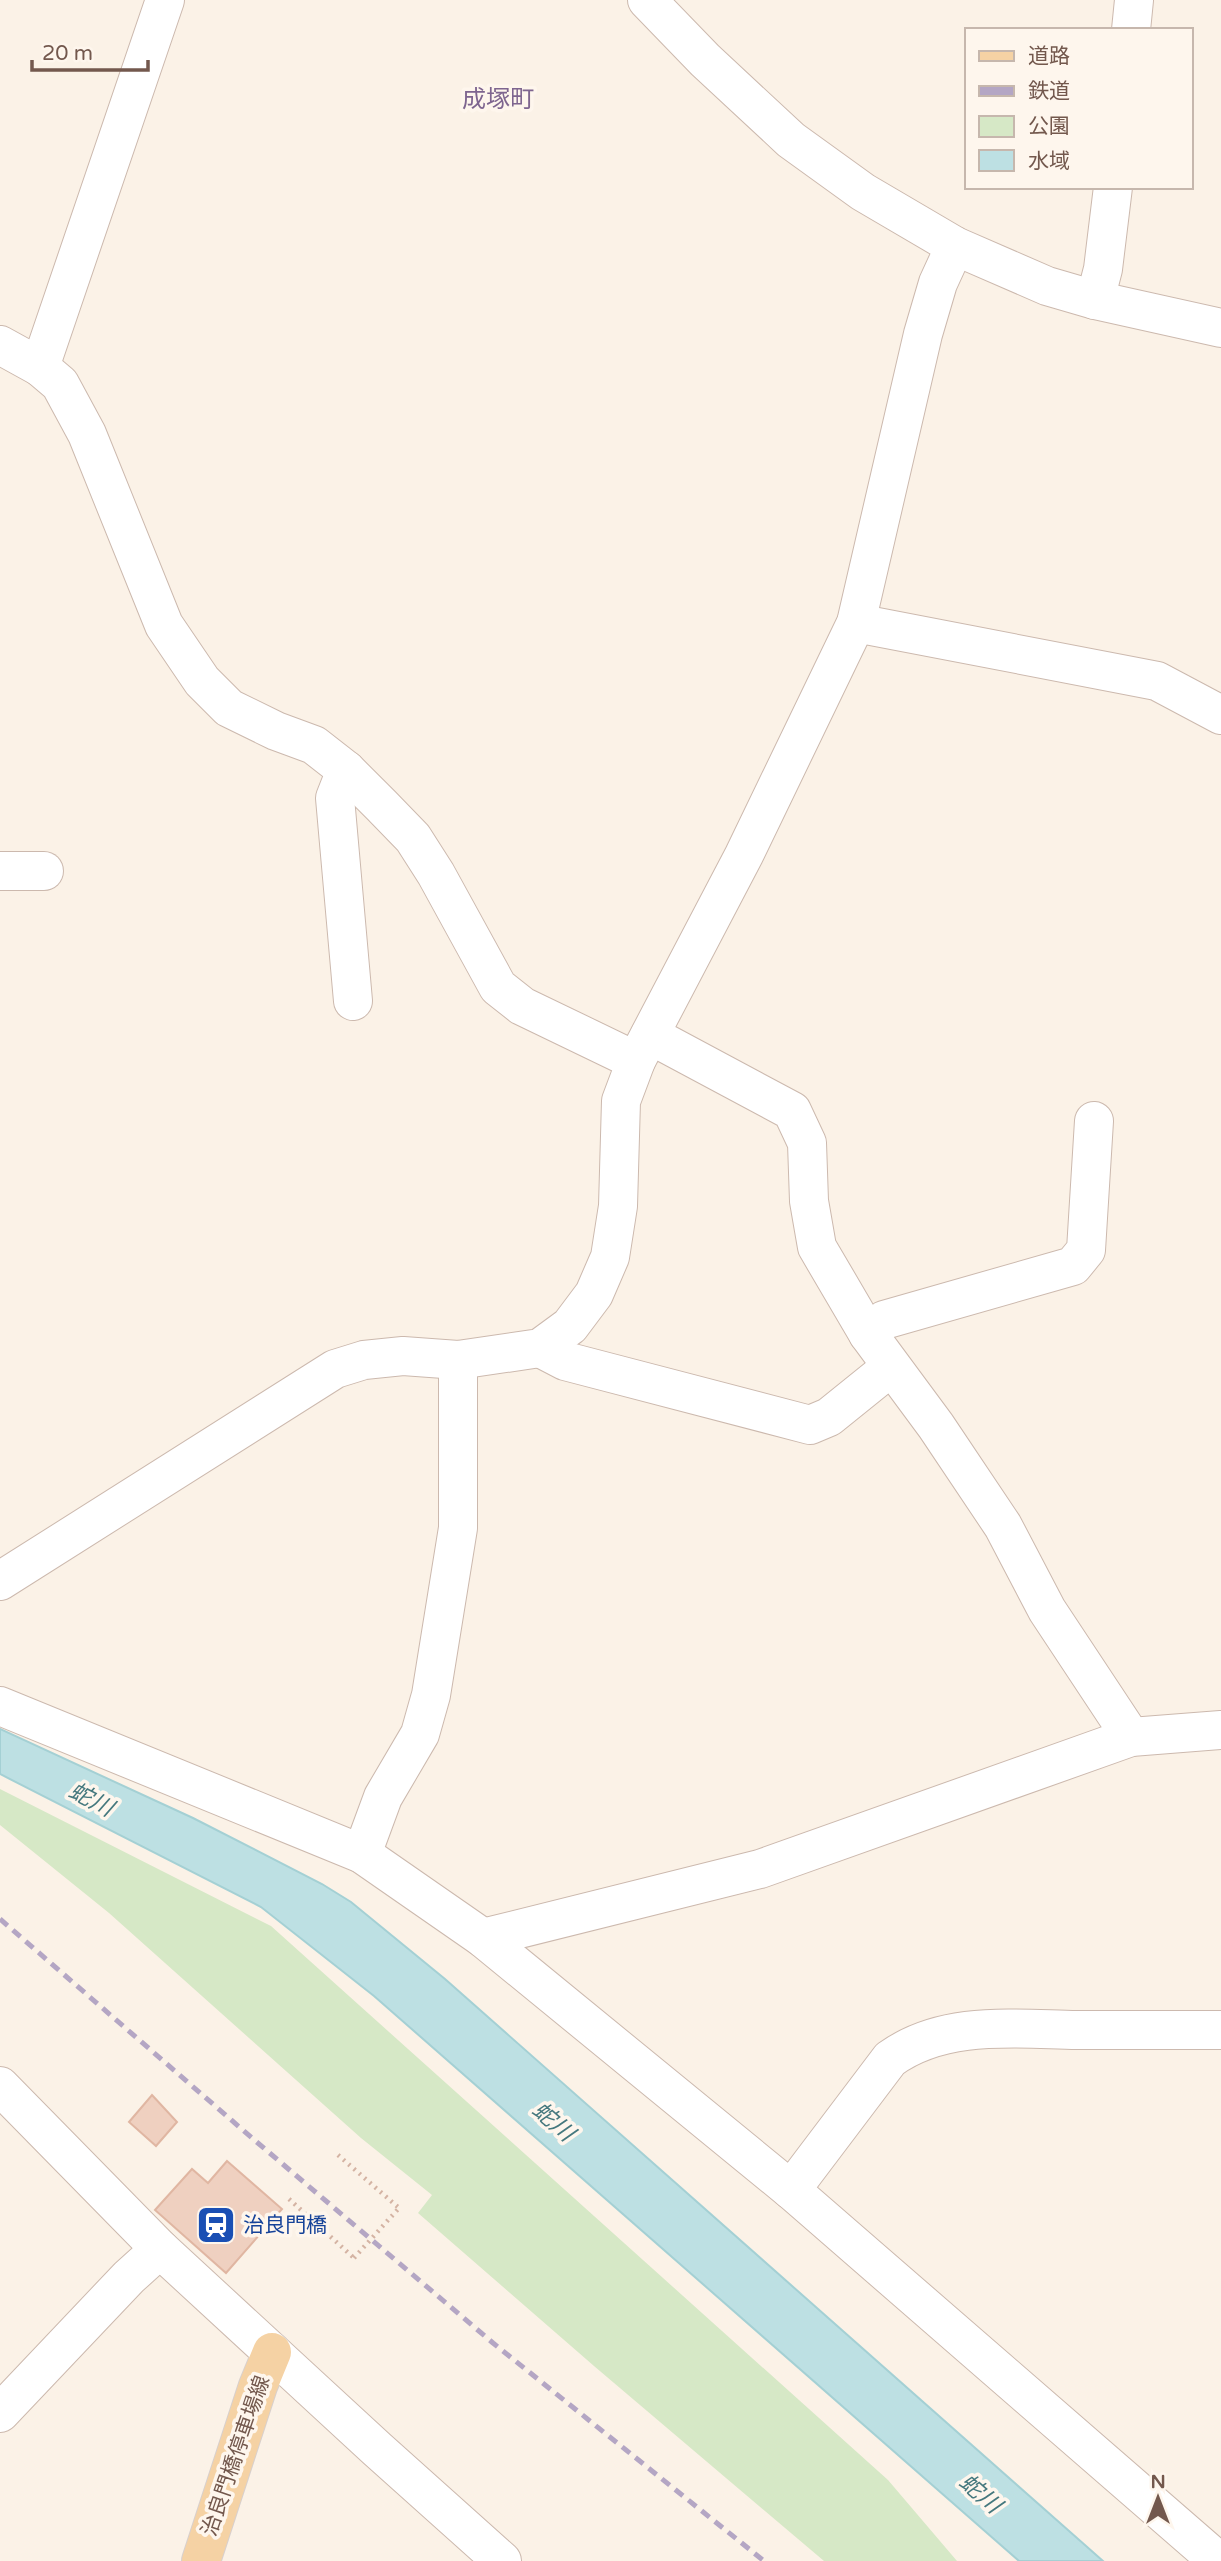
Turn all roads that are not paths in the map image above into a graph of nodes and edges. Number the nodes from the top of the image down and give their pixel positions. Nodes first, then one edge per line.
1 (165, 0) edge
2 (647, 0) edge
3 (1134, 0) edge
4 (1131, 28) edge
5 (1112, 189) edge
6 (955, 246) junction
7 (1095, 300) junction
8 (1221, 328) edge
9 (0, 345) edge
10 (40, 367) junction
11 (856, 623) junction
12 (1221, 715) edge
13 (346, 770) junction
14 (0, 871) edge
15 (44, 871) dead end
16 (354, 1001) dead end
17 (643, 1048) junction
18 (1094, 1121) dead end
19 (868, 1334) junction
20 (540, 1348) junction
21 (458, 1360) junction
22 (891, 1367) junction
23 (0, 1581) edge
24 (0, 1706) edge
25 (1221, 1730) edge
26 (1131, 1737) junction
27 (362, 1854) junction
28 (483, 1938) junction
29 (1221, 2030) edge
30 (0, 2086) edge
31 (791, 2190) junction
32 (159, 2249) junction
33 (272, 2352) junction
34 (0, 2413) edge
35 (201, 2561) edge
36 (502, 2561) edge
37 (1218, 2561) edge

1 - 10 street
2 - 6 street
3 - 4 street
5 - 7 street
6 - 7 street
6 - 11 street
7 - 8 street
9 - 10 street
10 - 13 street
11 - 12 street
11 - 17 street
13 - 16 street
13 - 17 street
14 - 15 street
17 - 19 street
17 - 20 street
18 - 19 street
19 - 22 street
20 - 21 street
20 - 22 street
21 - 23 street
21 - 27 street
22 - 26 street
24 - 27 street
25 - 26 street
26 - 28 street
27 - 28 street
28 - 31 street
29 - 31 street
30 - 32 street
31 - 37 street
32 - 33 street
32 - 34 street
33 - 35 main road, 治良門橋停車場線
33 - 36 street

